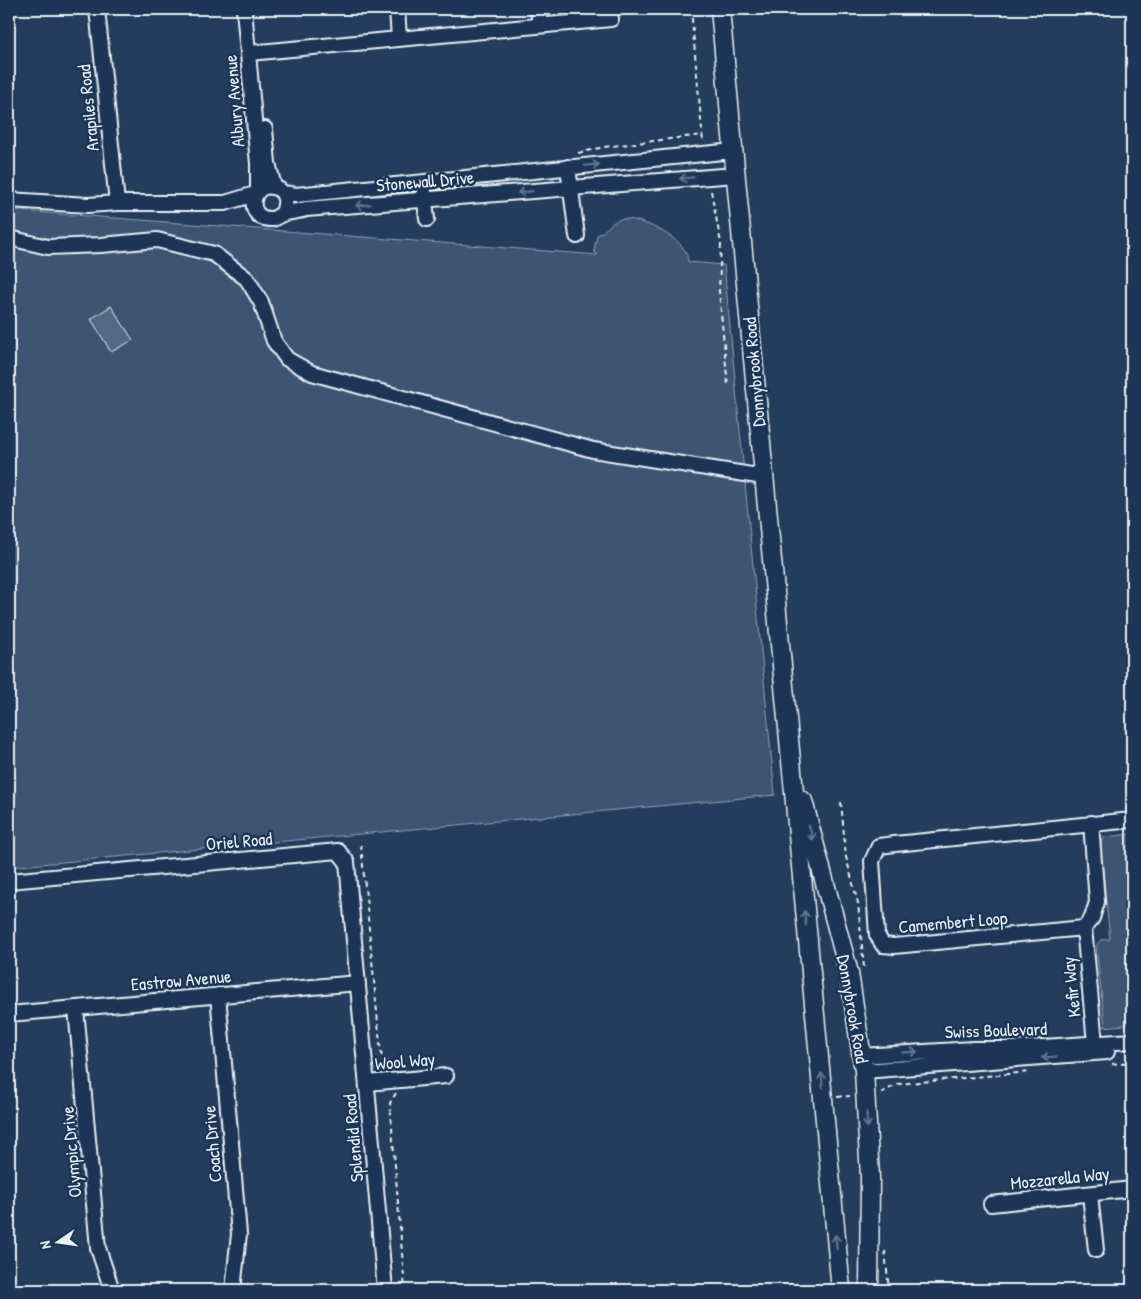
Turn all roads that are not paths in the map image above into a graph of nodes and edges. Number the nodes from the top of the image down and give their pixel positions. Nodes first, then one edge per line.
1 (97, 9) edge
2 (244, 9) edge
3 (253, 9) edge
4 (396, 9) edge
5 (538, 9) edge
6 (720, 9) edge
7 (611, 19) dead end
8 (540, 25) junction
9 (399, 39) junction
10 (253, 54) junction
11 (733, 150) junction
12 (568, 168) junction
13 (736, 175) junction
14 (422, 182) junction
15 (571, 188) junction
16 (278, 190) junction
17 (257, 192) junction
18 (9, 200) edge
19 (425, 200) junction
20 (117, 203) junction
21 (225, 203) junction
22 (282, 214) junction
23 (258, 215) junction
24 (427, 219) dead end
25 (577, 236) dead end
26 (9, 238) edge
27 (764, 477) junction
28 (788, 735) junction
29 (1132, 820) edge
30 (1091, 823) junction
31 (9, 881) edge
32 (1084, 928) junction
33 (358, 983) junction
34 (218, 995) junction
35 (76, 1009) junction
36 (9, 1014) edge
37 (1132, 1040) edge
38 (1095, 1044) junction
39 (1132, 1050) edge
40 (868, 1066) junction
41 (446, 1076) dead end
42 (367, 1083) junction
43 (1132, 1189) edge
44 (1090, 1194) junction
45 (991, 1204) dead end
46 (1096, 1250) dead end
47 (112, 1290) edge
48 (233, 1290) edge
49 (385, 1290) edge
50 (841, 1290) edge
51 (869, 1290) edge

1 - 20 street, Arapiles Road
2 - 10 street, Albury Avenue
3 - 10 street, Albury Avenue
4 - 9 street
5 - 8 street
6 - 11 main road, Donnybrook Road
7 - 8 street
8 - 9 street
9 - 10 street
10 - 16 street, Albury Avenue
10 - 17 street, Albury Avenue
12 -> 11 street, Stonewall Drive
11 - 13 main road, Donnybrook Road
12 - 14 street, Stonewall Drive
12 - 15 street
13 -> 15 street, Stonewall Drive
13 - 27 main road, Donnybrook Road
14 - 16 street, Stonewall Drive
14 - 19 street
15 -> 19 street, Stonewall Drive
15 - 25 street
16 - 17 street
16 - 22 street
17 - 21 street
17 - 23 street
18 - 20 street
19 -> 22 street, Stonewall Drive
19 - 24 street
20 - 21 street
21 - 23 street
22 - 23 street
26 - 27 street
27 - 28 main road, Donnybrook Road
28 -> 40 main road, Donnybrook Road
50 -> 28 main road, Donnybrook Road
29 - 30 street, Camembert Loop
30 - 32 street
30 - 32 street, Camembert Loop
31 - 33 street, Oriel Road
32 - 38 street, Kefir Way
33 - 34 street, Eastrow Avenue
33 - 42 street, Splendid Road
34 - 35 street, Eastrow Avenue
34 - 48 street, Coach Drive
35 - 36 street, Eastrow Avenue
35 - 47 street, Olympic Drive
37 - 38 street, Swiss Boulevard
40 -> 38 street, Swiss Boulevard
39 -> 40 street, Swiss Boulevard
40 -> 51 main road, Donnybrook Road
41 - 42 street, Wool Way
42 - 49 street, Splendid Road
43 - 44 street, Mozzarella Way
44 - 45 street, Mozzarella Way
44 - 46 street

